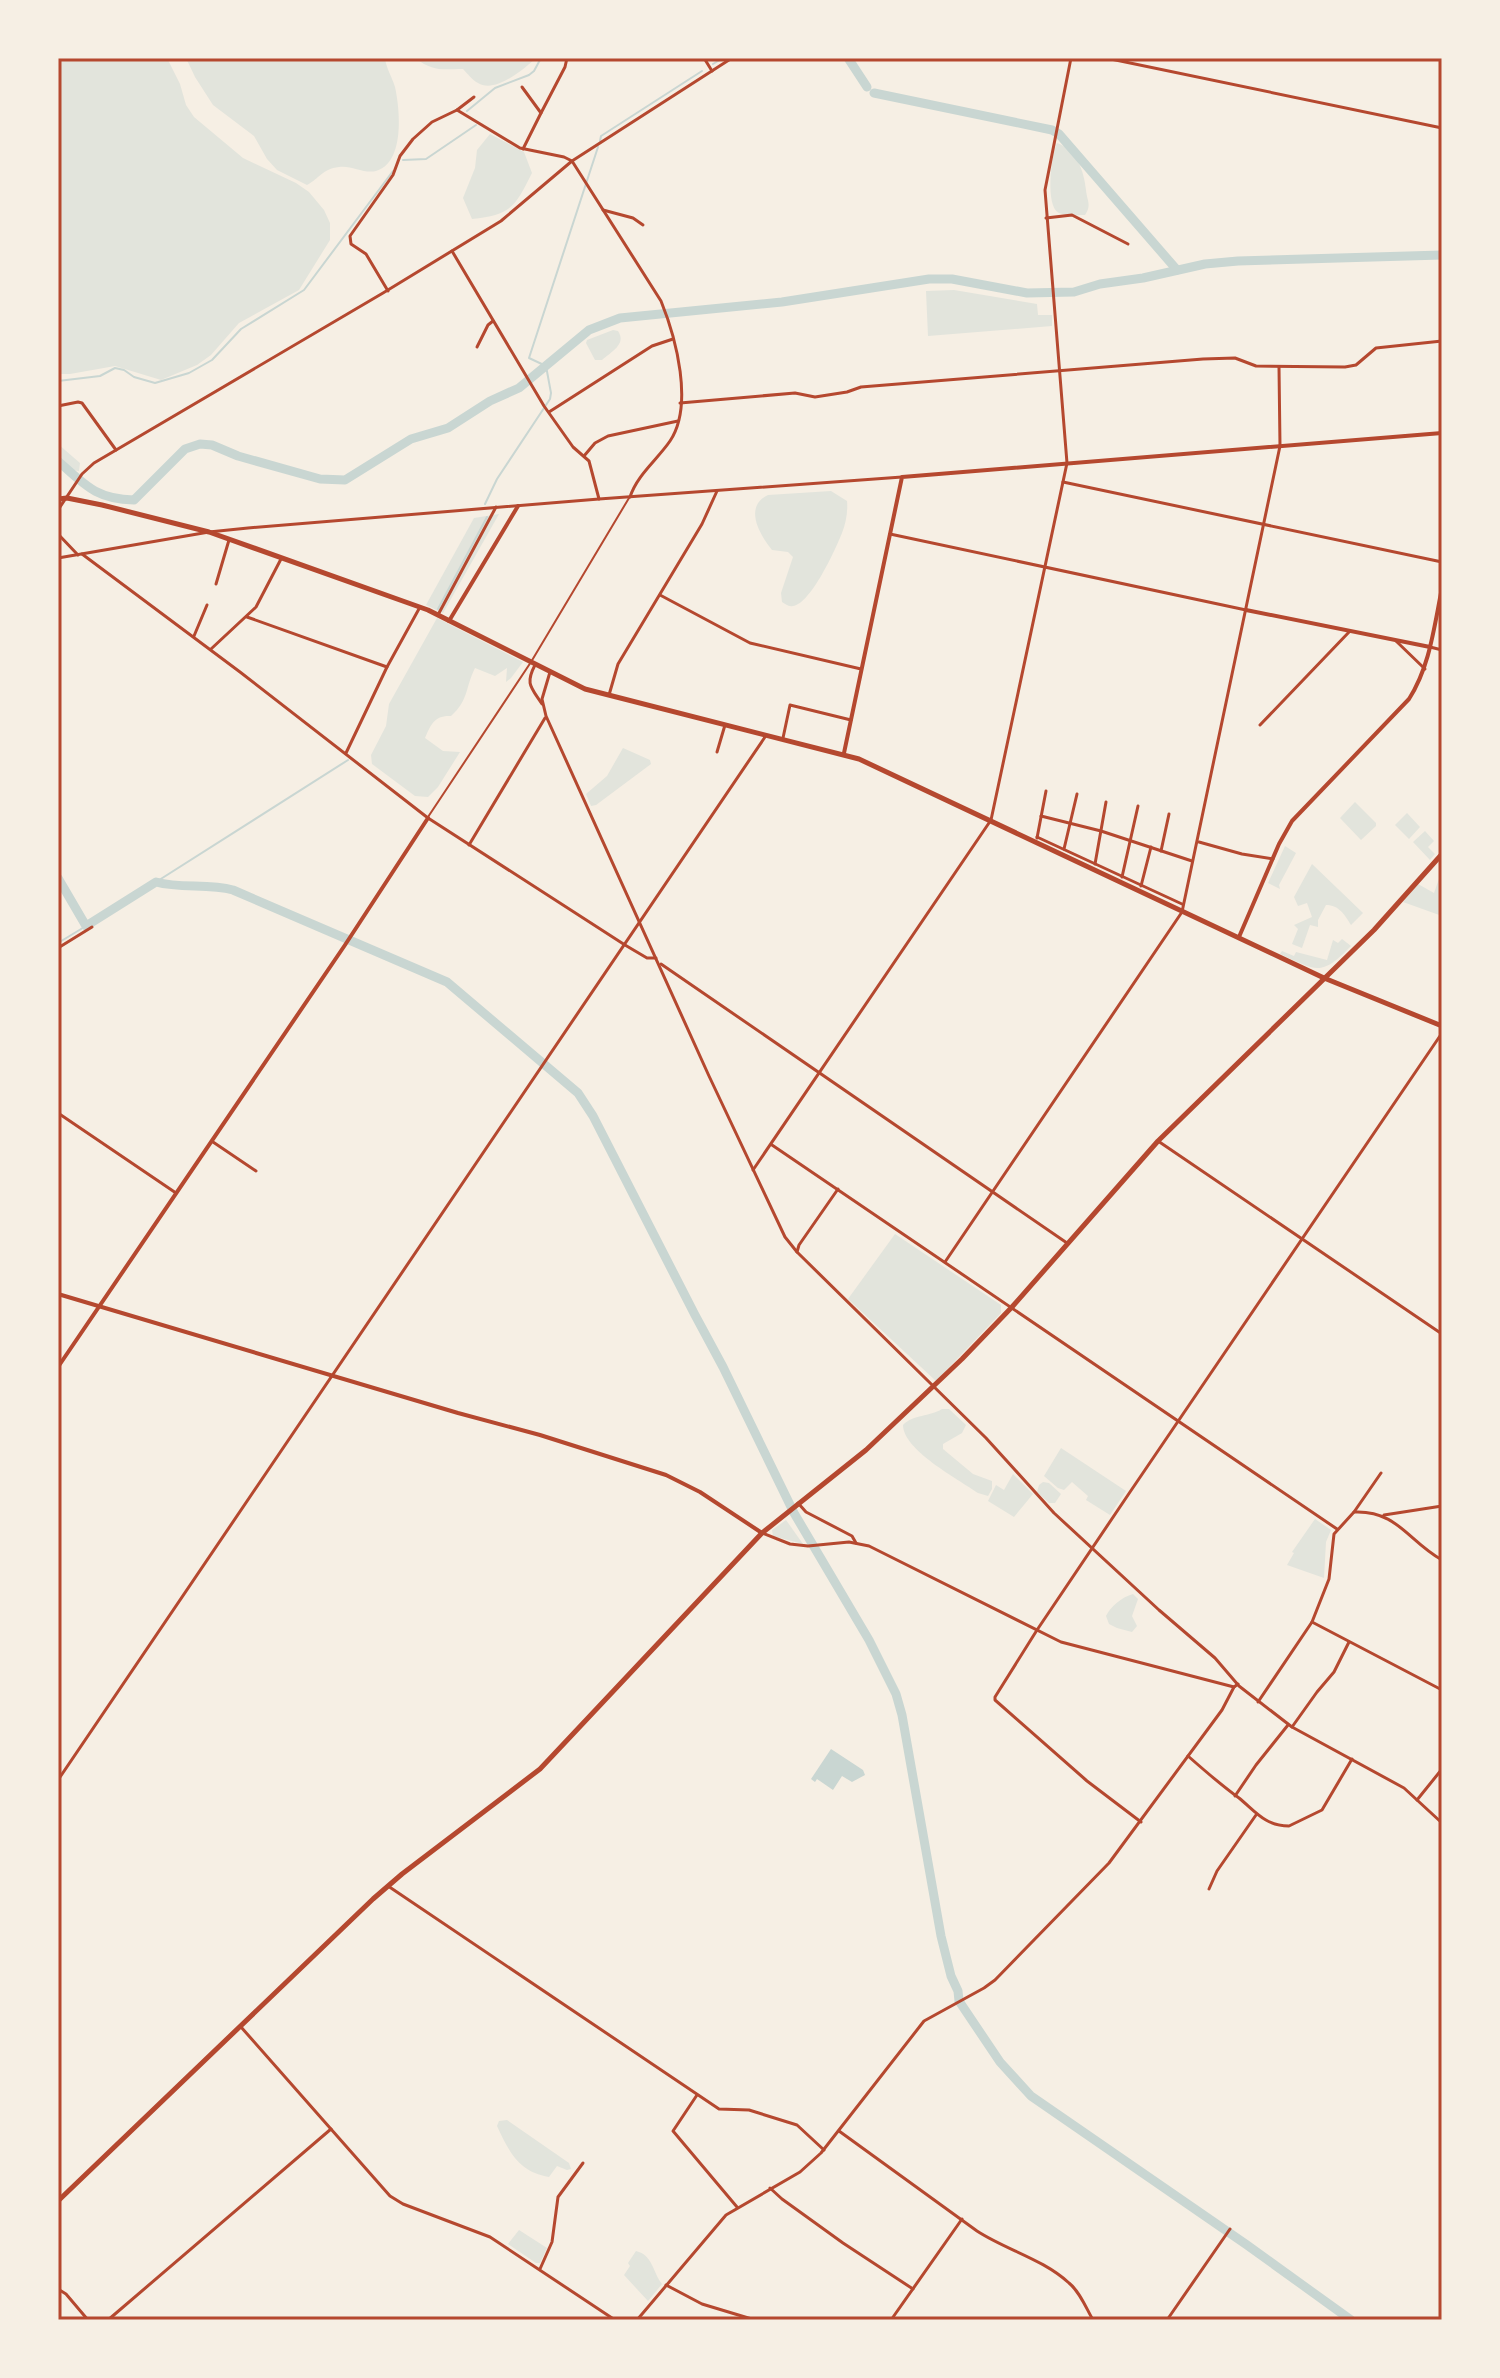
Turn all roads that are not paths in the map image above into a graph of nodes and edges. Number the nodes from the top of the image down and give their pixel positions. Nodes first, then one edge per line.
1 (567, 58) edge
2 (704, 58) edge
3 (732, 58) edge
4 (1071, 58) edge
5 (1106, 58) edge
6 (712, 71) junction
7 (522, 87) dead end
8 (474, 97) dead end
9 (457, 110) junction
10 (541, 113) junction
11 (1442, 128) edge
12 (523, 149) junction
13 (572, 161) junction
14 (603, 210) junction
15 (1046, 218) junction
16 (643, 225) dead end
17 (1128, 244) dead end
18 (452, 251) junction
19 (388, 291) junction
20 (493, 321) junction
21 (673, 339) junction
22 (1442, 341) edge
23 (477, 347) dead end
24 (1279, 367) junction
25 (1060, 371) junction
26 (680, 403) junction
27 (58, 406) edge
28 (548, 412) junction
29 (678, 421) junction
30 (1442, 433) edge
31 (1280, 446) junction
32 (116, 450) junction
33 (584, 456) junction
34 (1067, 463) junction
35 (902, 477) junction
36 (1063, 482) junction
37 (717, 491) junction
38 (630, 497) junction
39 (67, 498) junction
40 (58, 499) edge
41 (599, 499) junction
42 (518, 506) junction
43 (496, 507) junction
44 (58, 510) edge
45 (1264, 523) junction
46 (209, 532) junction
47 (58, 534) edge
48 (890, 534) junction
49 (229, 540) junction
50 (80, 554) junction
51 (58, 558) edge
52 (281, 559) junction
53 (1442, 562) edge
54 (1045, 567) junction
55 (216, 584) dead end
56 (1442, 588) edge
57 (660, 595) junction
58 (207, 605) dead end
59 (420, 607) junction
60 (1246, 610) junction
61 (438, 615) junction
62 (247, 617) junction
63 (449, 621) junction
64 (1350, 631) junction
65 (194, 636) junction
66 (1394, 639) junction
67 (1430, 647) junction
68 (211, 649) junction
69 (1442, 650) edge
70 (533, 663) junction
71 (387, 667) junction
72 (1425, 669) junction
73 (861, 670) junction
74 (550, 672) junction
75 (609, 695) junction
76 (544, 707) junction
77 (546, 716) junction
78 (851, 720) junction
79 (725, 724) junction
80 (1260, 725) dead end
81 (766, 735) junction
82 (783, 739) junction
83 (717, 752) dead end
84 (346, 753) junction
85 (844, 753) junction
86 (1046, 791) dead end
87 (1077, 794) dead end
88 (1106, 802) dead end
89 (1138, 806) dead end
90 (1169, 814) dead end
91 (1041, 816) junction
92 (428, 818) junction
93 (991, 820) junction
94 (1070, 824) junction
95 (1101, 831) junction
96 (1036, 839) junction
97 (1130, 840) junction
98 (1197, 841) junction
99 (469, 845) junction
100 (1151, 847) junction
101 (1064, 849) junction
102 (1161, 851) junction
103 (1442, 854) edge
104 (1273, 859) junction
105 (1192, 861) junction
106 (1095, 864) junction
107 (1122, 877) junction
108 (1141, 886) junction
109 (1183, 908) junction
110 (641, 922) junction
111 (92, 927) dead end
112 (1239, 938) junction
113 (625, 945) junction
114 (58, 948) edge
115 (658, 960) junction
116 (1324, 978) junction
117 (1442, 1026) edge
118 (1442, 1033) edge
119 (819, 1073) junction
120 (58, 1113) edge
121 (211, 1141) junction
122 (1158, 1141) junction
123 (772, 1145) junction
124 (753, 1170) junction
125 (256, 1171) dead end
126 (838, 1189) junction
127 (993, 1191) junction
128 (176, 1193) junction
129 (1302, 1238) junction
130 (1068, 1244) junction
131 (797, 1252) junction
132 (945, 1262) junction
133 (58, 1294) edge
134 (100, 1306) junction
135 (1012, 1307) junction
136 (1442, 1334) edge
137 (58, 1367) edge
138 (333, 1375) junction
139 (935, 1385) junction
140 (1178, 1420) junction
141 (1381, 1473) dead end
142 (797, 1504) junction
143 (1442, 1506) edge
144 (1354, 1512) junction
145 (1384, 1515) junction
146 (1337, 1529) junction
147 (762, 1533) junction
148 (856, 1543) junction
149 (1093, 1549) junction
150 (1442, 1560) edge
151 (1312, 1622) junction
152 (1037, 1630) junction
153 (1349, 1642) junction
154 (1236, 1686) junction
155 (1442, 1690) edge
156 (1258, 1702) junction
157 (1290, 1726) junction
158 (1188, 1756) junction
159 (1352, 1759) junction
160 (1442, 1769) edge
161 (58, 1780) edge
162 (1235, 1796) junction
163 (1417, 1800) junction
164 (1256, 1815) junction
165 (1141, 1822) junction
166 (1442, 1823) edge
167 (388, 1886) junction
168 (1209, 1889) dead end
169 (241, 2027) junction
170 (697, 2095) junction
171 (331, 2129) junction
172 (839, 2131) junction
173 (824, 2150) junction
174 (583, 2163) dead end
175 (770, 2188) junction
176 (58, 2201) edge
177 (737, 2207) junction
178 (962, 2219) junction
179 (1230, 2229) dead end
180 (540, 2269) junction
181 (666, 2285) junction
182 (58, 2289) edge
183 (913, 2289) junction
184 (88, 2320) edge
185 (108, 2320) edge
186 (615, 2320) edge
187 (637, 2320) edge
188 (755, 2320) edge
189 (891, 2320) edge
190 (1093, 2320) edge
191 (1167, 2320) edge

1 - 10 street
2 - 6 street
3 - 6 street
4 - 15 street
5 - 11 street
6 - 13 street
7 - 10 street
8 - 9 street
9 - 12 street
9 - 19 street
10 - 12 street
12 - 13 street
13 - 14 street
13 - 18 street
14 - 16 street
14 - 21 street
15 - 17 street
15 - 25 street
18 - 19 street
18 - 20 street
19 - 32 street
20 - 23 street
20 - 28 street
21 - 26 street
21 - 28 street
22 - 24 street
24 - 25 street
24 - 31 street
25 - 26 street
25 - 34 street
26 - 29 street
27 - 32 street
28 - 33 street
29 - 33 street
29 - 38 street
30 - 31 street
31 - 34 street
31 - 45 street
32 - 39 street
33 - 41 street
34 - 35 street
34 - 36 street
35 - 37 street
35 - 48 street
36 - 45 street
36 - 54 street
37 - 38 street
37 - 57 street
38 - 41 street
38 - 70 street
39 - 40 main road
39 - 44 street
39 - 46 main road
41 - 42 street
42 - 43 street
42 - 63 street
43 - 46 street
43 - 61 street
45 - 53 street
45 - 60 street
46 - 49 main road
46 - 50 street
47 - 50 street
48 - 54 street
48 - 73 street
49 - 52 main road
49 - 55 street
50 - 51 street
50 - 65 street
52 - 59 main road
52 - 62 street
54 - 60 street
54 - 93 street
56 - 67 street
57 - 73 street
57 - 75 street
58 - 65 street
59 - 61 main road
59 - 71 street
60 - 64 street
60 - 98 street
61 - 63 main road
62 - 68 street
62 - 71 street
63 - 70 main road
64 - 66 street
64 - 80 street
65 - 68 street
66 - 67 street
66 - 72 street
67 - 69 street
67 - 72 street
68 - 84 street
70 - 74 main road
70 - 76 street
70 - 92 street
71 - 84 street
72 - 104 street
73 - 78 street
74 - 75 main road
74 - 76 street
75 - 79 main road
76 - 77 street
77 - 99 street
77 - 110 street
78 - 82 street
78 - 85 street
79 - 81 main road
79 - 83 street
81 - 82 main road
81 - 110 street
82 - 85 main road
84 - 92 street
85 - 93 main road
86 - 91 street
87 - 94 street
88 - 95 street
89 - 97 street
90 - 102 street
91 - 94 street
91 - 96 street
92 - 99 street
92 - 121 street
93 - 96 main road
93 - 119 street
94 - 95 street
94 - 101 street
95 - 97 street
95 - 106 street
96 - 101 street
96 - 109 main road
97 - 100 street
97 - 107 street
98 - 104 street
98 - 105 street
99 - 113 street
100 - 102 street
100 - 108 street
101 - 106 street
102 - 105 street
103 - 116 main road
104 - 112 street
105 - 109 street
106 - 107 street
107 - 108 street
108 - 109 street
109 - 112 main road
109 - 127 street
110 - 113 street
110 - 115 street
111 - 114 street
112 - 116 main road
113 - 115 street
113 - 138 street
115 - 119 street
115 - 124 street
116 - 117 main road
116 - 122 main road
118 - 129 street
119 - 123 street
119 - 127 street
120 - 128 street
121 - 125 street
121 - 128 street
122 - 129 street
122 - 130 main road
123 - 124 street
123 - 126 street
124 - 131 street
126 - 131 street
126 - 132 street
127 - 130 street
127 - 132 street
128 - 134 street
129 - 136 street
129 - 140 street
130 - 135 main road
131 - 139 street
132 - 135 street
133 - 134 street
134 - 137 street
134 - 138 street
135 - 139 main road
135 - 140 street
138 - 147 street
138 - 161 street
139 - 142 main road
139 - 149 street
140 - 146 street
140 - 149 street
141 - 144 street
142 - 147 main road
142 - 148 street
143 - 145 street
144 - 145 street
144 - 146 street
145 - 150 street
146 - 151 street
147 - 148 street
147 - 167 main road
148 - 152 street
149 - 152 street
149 - 154 street
151 - 153 street
151 - 156 street
152 - 154 street
152 - 165 street
153 - 155 street
153 - 157 street
154 - 156 street
154 - 158 street
156 - 157 street
157 - 159 street
157 - 162 street
158 - 162 street
158 - 165 street
159 - 163 street
159 - 164 street
160 - 163 street
162 - 164 street
163 - 166 street
164 - 168 street
165 - 172 street
167 - 169 main road
167 - 170 street
169 - 171 street
169 - 176 main road
170 - 173 street
170 - 177 street
171 - 180 street
171 - 185 street
172 - 173 street
172 - 178 street
173 - 175 street
174 - 180 street
175 - 177 street
175 - 183 street
177 - 181 street
178 - 183 street
178 - 190 street
179 - 191 street
180 - 186 street
181 - 187 street
181 - 188 street
182 - 184 street
183 - 189 street

